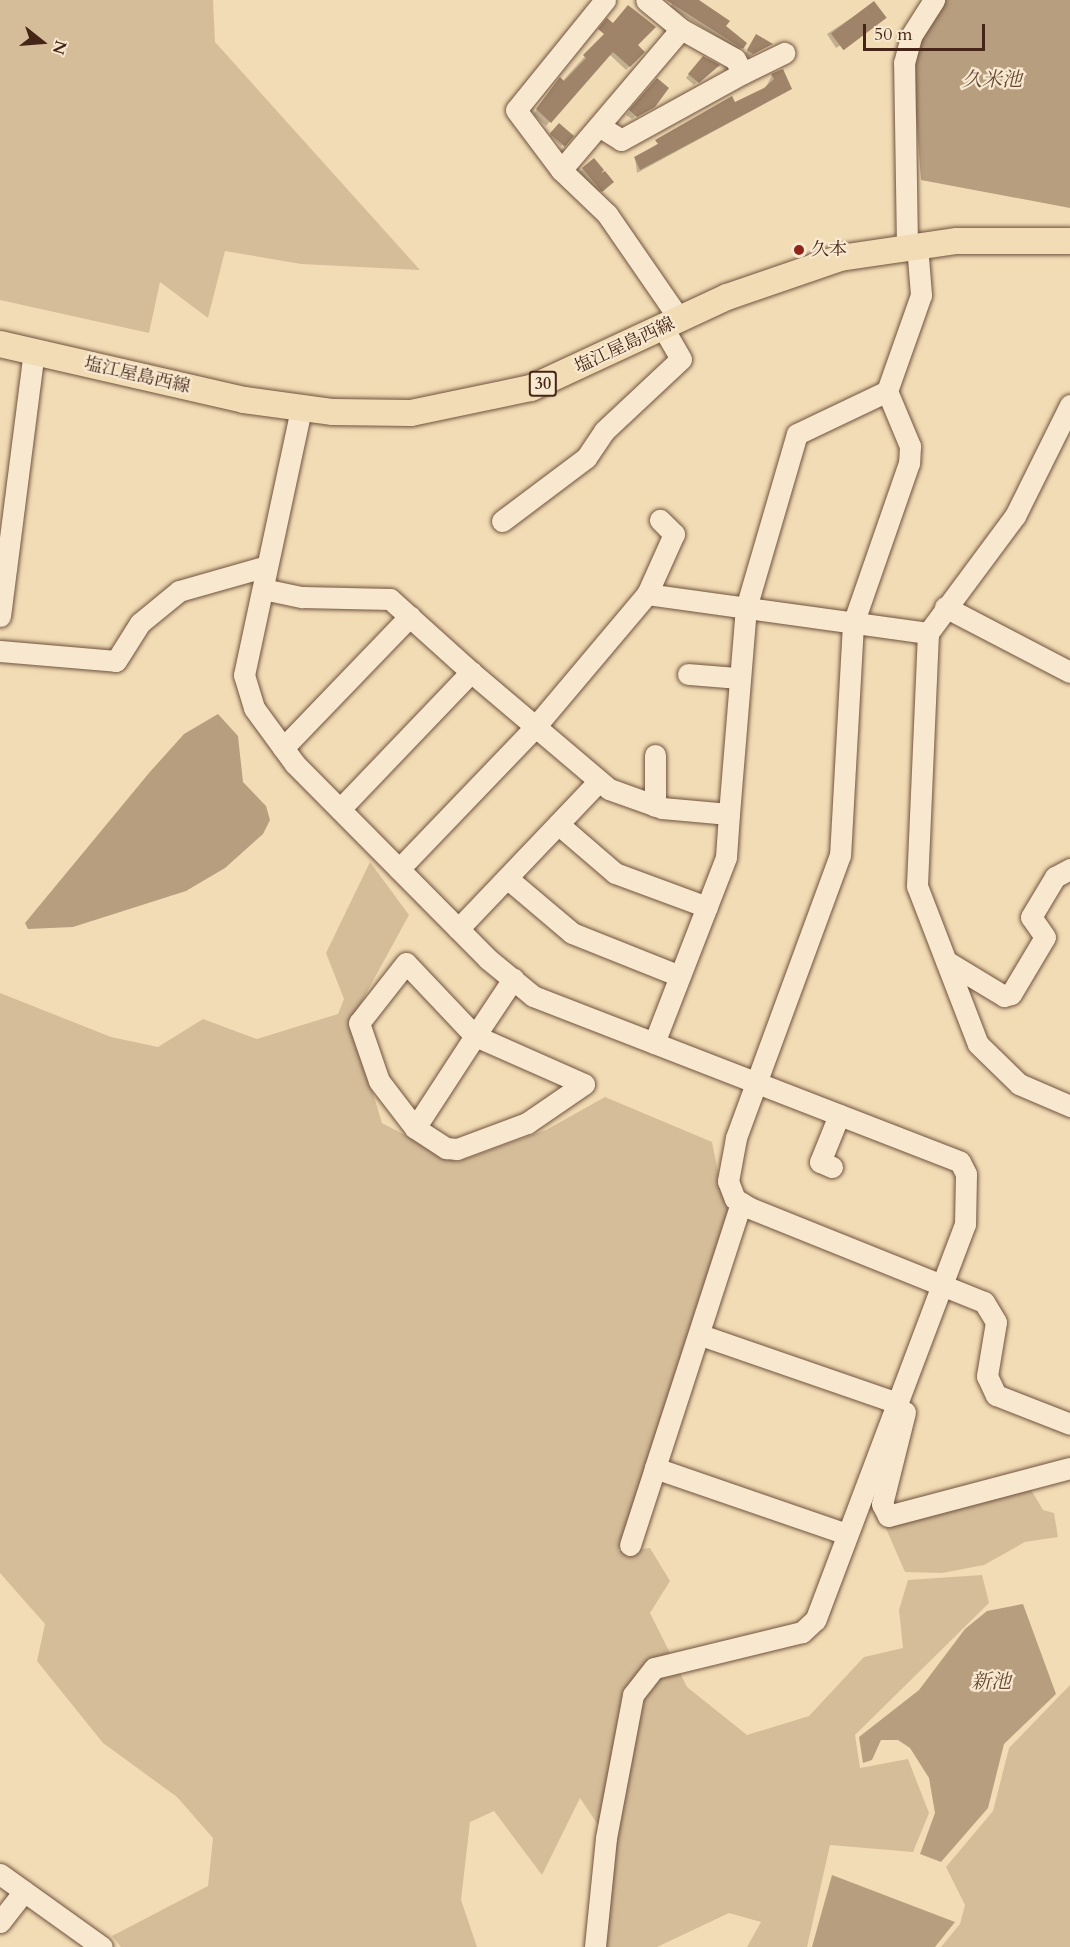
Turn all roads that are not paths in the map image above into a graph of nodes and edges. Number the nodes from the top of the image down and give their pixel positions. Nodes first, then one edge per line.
1 (605, 0) edge
2 (646, 0) edge
3 (934, 0) edge
4 (681, 29) junction
5 (784, 52) dead end
6 (743, 73) junction
7 (598, 126) junction
8 (561, 170) junction
9 (1070, 241) edge
10 (912, 246) junction
11 (672, 324) junction
12 (0, 344) edge
13 (34, 352) junction
14 (887, 391) junction
15 (1070, 405) edge
16 (301, 409) junction
17 (660, 520) dead end
18 (502, 522) dead end
19 (267, 566) junction
20 (263, 589) junction
21 (647, 594) junction
22 (945, 607) junction
23 (746, 608) junction
24 (0, 616) edge
25 (410, 616) junction
26 (853, 624) junction
27 (928, 633) junction
28 (0, 651) edge
29 (471, 672) junction
30 (1070, 672) edge
31 (688, 674) dead end
32 (738, 678) junction
33 (535, 727) junction
34 (283, 748) junction
35 (656, 755) dead end
36 (599, 781) junction
37 (655, 806) junction
38 (340, 809) junction
39 (729, 814) junction
40 (558, 824) junction
41 (399, 869) junction
42 (1070, 869) edge
43 (507, 878) junction
44 (707, 907) junction
45 (458, 929) junction
46 (946, 961) junction
47 (680, 976) junction
48 (513, 979) junction
49 (475, 1036) junction
50 (654, 1043) junction
51 (759, 1083) junction
52 (1070, 1106) edge
53 (839, 1115) junction
54 (415, 1128) junction
55 (832, 1167) dead end
56 (741, 1203) junction
57 (943, 1282) junction
58 (929, 1316) junction
59 (701, 1335) junction
60 (897, 1403) junction
61 (1070, 1424) edge
62 (655, 1468) junction
63 (1070, 1468) edge
64 (848, 1534) junction
65 (630, 1545) dead end
66 (0, 1874) edge
67 (24, 1891) junction
68 (0, 1922) edge
69 (102, 1947) edge
70 (596, 1947) edge

1 - 8 street
2 - 4 street
3 - 10 street
4 - 6 street
4 - 7 street
5 - 6 street
6 - 7 street
7 - 8 street
8 - 11 street
9 - 10 main road, 塩江屋島西線 / 30
10 - 11 main road, 塩江屋島西線 / 30
10 - 14 street
11 - 16 main road, 塩江屋島西線 / 30
11 - 18 street
12 - 13 main road, 塩江屋島西線 / 30
13 - 16 main road, 塩江屋島西線 / 30
13 - 24 street
14 - 23 street
14 - 26 street
15 - 22 street
16 - 19 street
17 - 21 street
19 - 20 street
19 - 28 street
20 - 25 street
20 - 34 street
21 - 23 street
21 - 33 street
22 - 27 street
22 - 30 street
23 - 26 street
23 - 32 street
25 - 29 street
25 - 34 street
26 - 27 street
26 - 51 street
27 - 46 street
29 - 33 street
29 - 38 street
31 - 32 street
32 - 39 street
33 - 36 street
33 - 41 street
34 - 38 street
35 - 37 street
36 - 37 street
36 - 40 street
37 - 39 street
38 - 41 street
39 - 44 street
40 - 43 street
40 - 44 street
41 - 45 street
42 - 46 street
43 - 45 street
43 - 47 street
44 - 47 street
45 - 48 street
46 - 52 street
47 - 50 street
48 - 49 street
48 - 50 street
49 - 54 street
49 - 54 street
49 - 54 street
50 - 51 street
51 - 53 street
51 - 56 street
53 - 55 street
53 - 57 street
56 - 57 street
56 - 59 street
57 - 58 street
57 - 61 street
58 - 60 street
58 - 63 street
59 - 60 street
59 - 62 street
60 - 64 street
62 - 64 street
62 - 65 street
64 - 70 street
66 - 67 street
67 - 68 street
67 - 69 street

